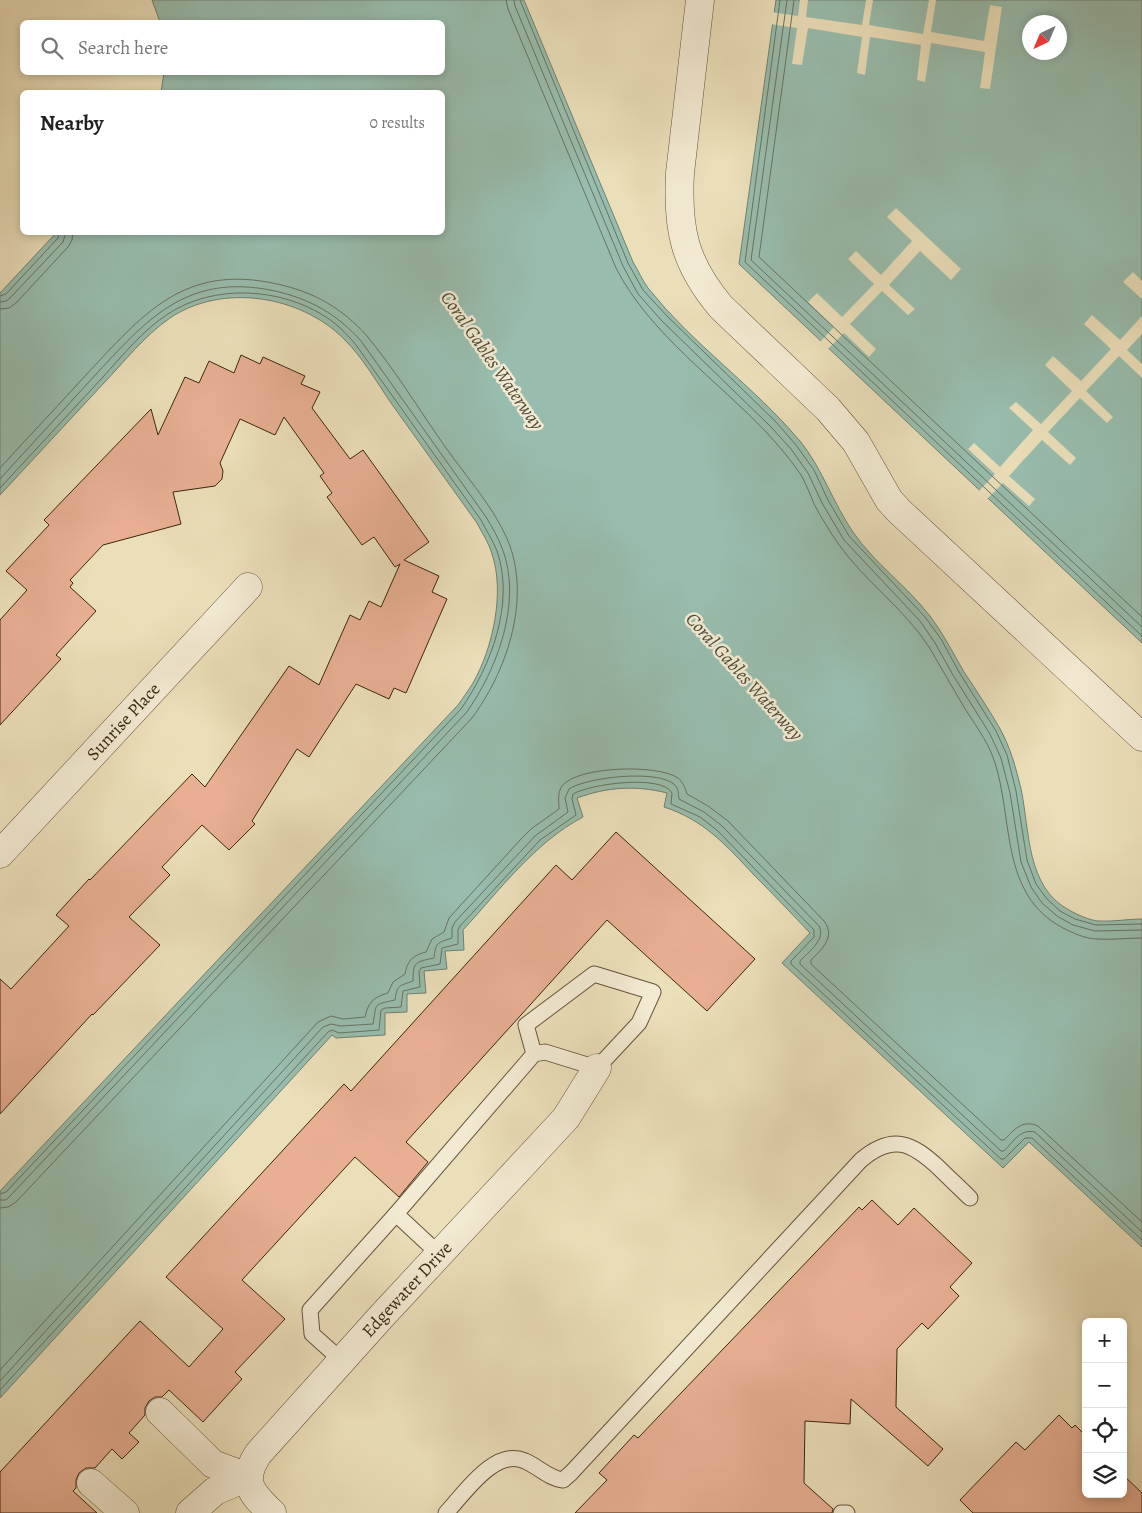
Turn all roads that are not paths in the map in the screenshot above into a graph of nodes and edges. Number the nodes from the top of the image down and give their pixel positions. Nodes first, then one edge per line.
1 (700, 0) edge
2 (248, 587) dead end
3 (1142, 737) edge
4 (0, 854) edge
5 (534, 1054) junction
6 (597, 1068) junction
7 (970, 1198) dead end
8 (396, 1214) junction
9 (439, 1254) junction
10 (341, 1360) junction
11 (160, 1412) dead end
12 (248, 1478) junction
13 (91, 1484) dead end
14 (125, 1513) edge
15 (190, 1513) edge
16 (272, 1513) edge
17 (446, 1513) edge
18 (841, 1513) edge
19 (847, 1513) edge

1 - 3 street
2 - 4 street, Sunrise Place
5 - 6 lane
5 - 6 lane
5 - 8 lane
6 - 9 street, Edgewater Drive
7 - 17 lane
8 - 9 lane
8 - 10 lane
9 - 10 street, Edgewater Drive
10 - 12 street, Edgewater Drive
11 - 12 street
12 - 15 street
12 - 16 street
13 - 14 street
18 - 19 lane

